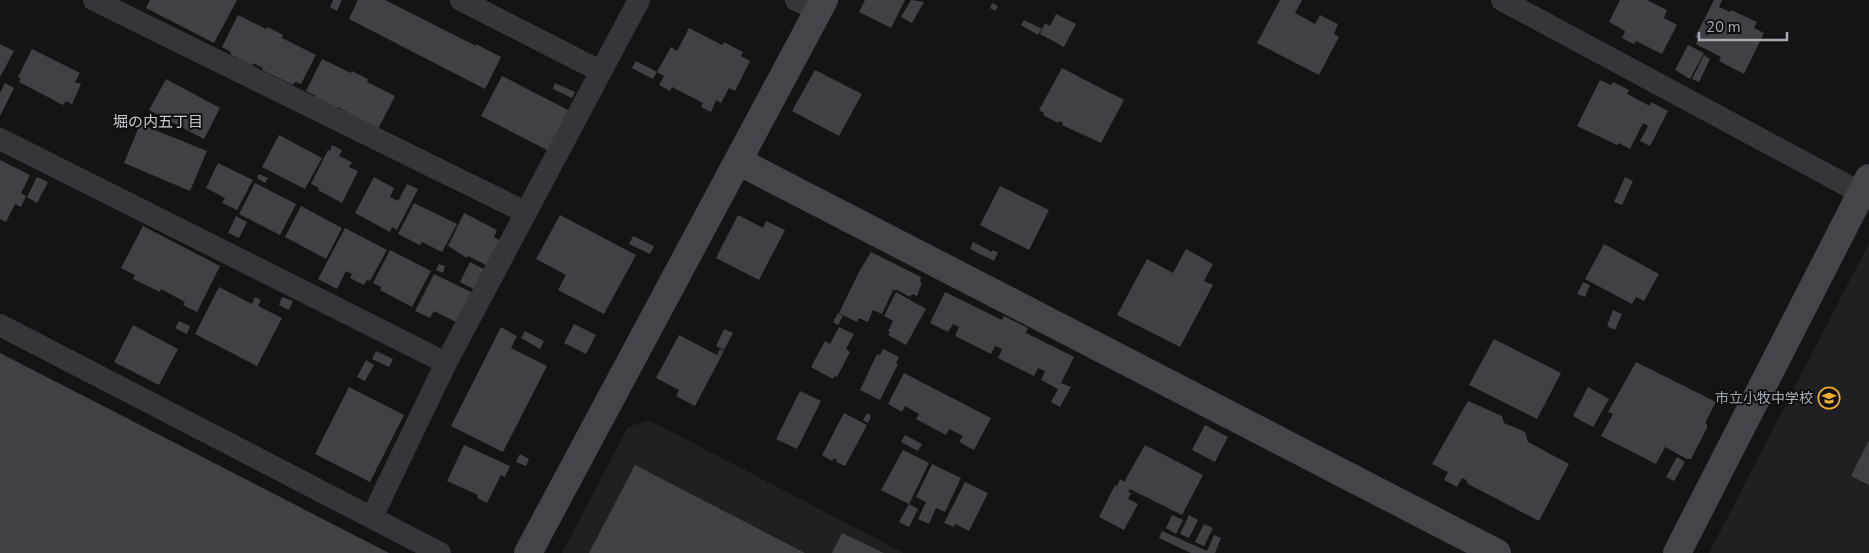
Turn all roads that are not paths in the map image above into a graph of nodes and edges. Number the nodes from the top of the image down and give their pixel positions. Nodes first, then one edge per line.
1 (94, 0) edge
2 (461, 0) edge
3 (639, 0) edge
4 (1502, 0) edge
5 (813, 4) edge
6 (600, 71) junction
7 (0, 139) edge
8 (738, 161) junction
9 (1863, 198) edge
10 (525, 212) junction
11 (0, 325) edge
12 (446, 363) junction
13 (372, 517) junction
14 (440, 553) edge
15 (528, 553) edge
16 (1497, 553) edge
17 (1677, 553) edge

1 - 10 street
2 - 6 street
3 - 6 street
4 - 9 street
5 - 8 street
6 - 10 street
7 - 12 street
8 - 15 street
8 - 16 street
9 - 17 street
10 - 12 street
11 - 13 street
12 - 13 street
13 - 14 street

